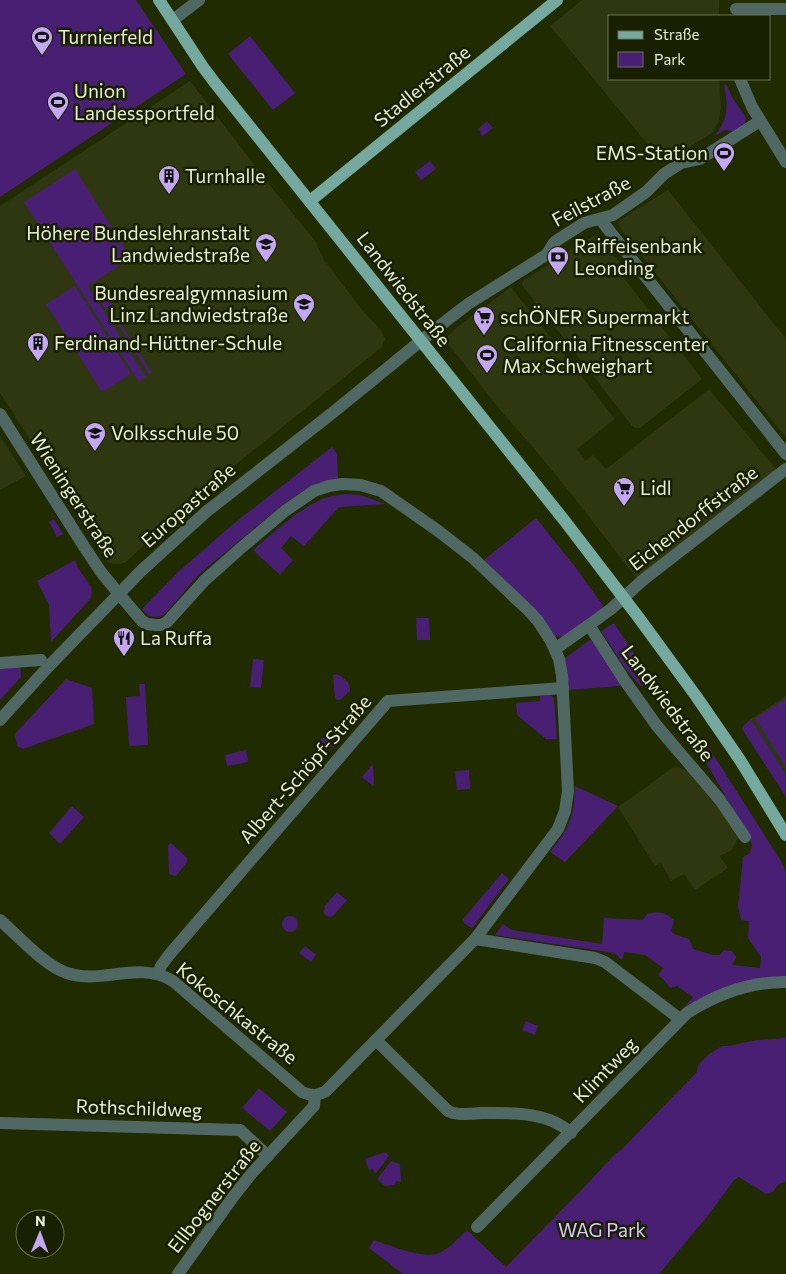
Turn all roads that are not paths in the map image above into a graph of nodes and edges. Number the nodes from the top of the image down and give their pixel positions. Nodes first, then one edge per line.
1 (159, 0) edge
2 (198, 0) edge
3 (557, 0) edge
4 (736, 8) edge
5 (786, 9) edge
6 (173, 20) junction
7 (740, 80) edge
8 (760, 121) junction
9 (786, 162) edge
10 (310, 202) junction
11 (600, 219) junction
12 (421, 341) junction
13 (0, 414) edge
14 (786, 454) edge
15 (786, 469) edge
16 (119, 594) junction
17 (623, 597) junction
18 (589, 625) junction
19 (555, 649) junction
20 (41, 660) dead end
21 (0, 663) edge
22 (563, 688) junction
23 (0, 720) edge
24 (786, 835) edge
25 (745, 837) dead end
26 (0, 920) edge
27 (475, 939) junction
28 (158, 974) junction
29 (785, 982) edge
30 (680, 1020) junction
31 (376, 1040) junction
32 (315, 1096) junction
33 (0, 1123) edge
34 (571, 1133) junction
35 (268, 1156) junction
36 (477, 1227) dead end
37 (178, 1274) edge

1 - 6 main road, Landwiedstraße
2 - 6 street
3 - 10 main road, Stadlerstraße
4 - 5 street
6 - 10 main road, Landwiedstraße
7 - 8 street
8 - 9 street
8 - 11 street, Feilstraße
10 - 12 main road, Landwiedstraße
11 - 12 street, Feilstraße
11 - 14 street
12 - 16 street, Europastraße
12 - 17 main road, Landwiedstraße
13 - 16 street, Wieningerstraße
15 - 17 street, Eichendorffstraße
16 - 19 street
16 - 23 street, Europastraße
17 - 18 street
17 - 24 main road, Landwiedstraße
18 - 19 street
18 - 25 street, Landwiedstraße
19 - 22 street
20 - 21 street
22 - 27 street
22 - 28 street, Albert-Schöpf-Straße
26 - 28 street, Kokoschkastraße
27 - 30 street
27 - 31 street
28 - 32 street, Kokoschkastraße
29 - 30 street, Klimtweg
30 - 34 street, Klimtweg
31 - 32 street
31 - 34 street
32 - 35 street, Ellbognerstraße
33 - 35 street, Rothschildweg
34 - 36 street, Klimtweg
35 - 37 street, Ellbognerstraße

